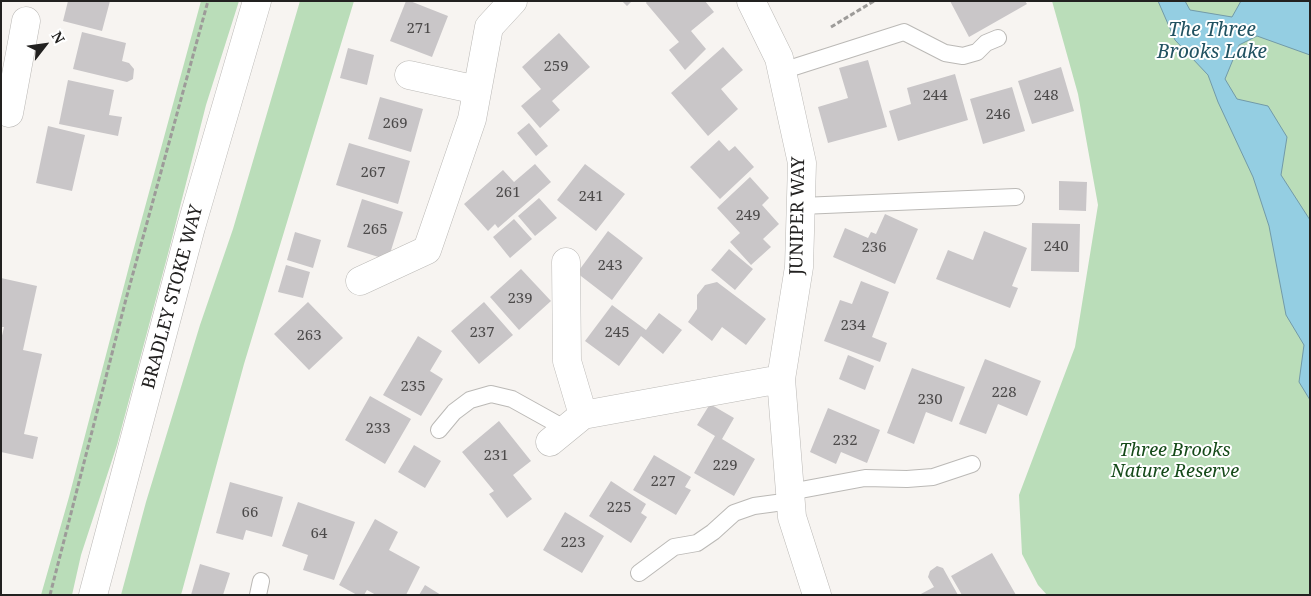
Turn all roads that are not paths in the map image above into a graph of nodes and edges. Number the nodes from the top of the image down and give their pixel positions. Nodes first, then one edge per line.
1 (257, 1) edge
2 (512, 1) edge
3 (751, 1) edge
4 (26, 21) dead end
5 (998, 38) dead end
6 (9, 64) edge
7 (782, 71) junction
8 (409, 75) dead end
9 (477, 90) junction
10 (9, 113) dead end
11 (1016, 197) dead end
12 (801, 206) junction
13 (566, 262) dead end
14 (360, 281) dead end
15 (781, 379) junction
16 (566, 429) junction
17 (439, 430) dead end
18 (972, 464) dead end
19 (790, 497) junction
20 (638, 573) dead end
21 (94, 595) edge
22 (817, 595) edge

1 - 21 street, BRADLEY STOKE WAY
2 - 9 street
3 - 7 street, JUNIPER WAY
4 - 6 street
5 - 7 lane
6 - 10 street
7 - 12 street, JUNIPER WAY
8 - 9 street
9 - 14 street
11 - 12 lane
12 - 15 street, JUNIPER WAY
13 - 16 street
15 - 16 street
15 - 19 street, JUNIPER WAY
16 - 17 lane
18 - 19 lane
19 - 20 lane
19 - 22 street, JUNIPER WAY

